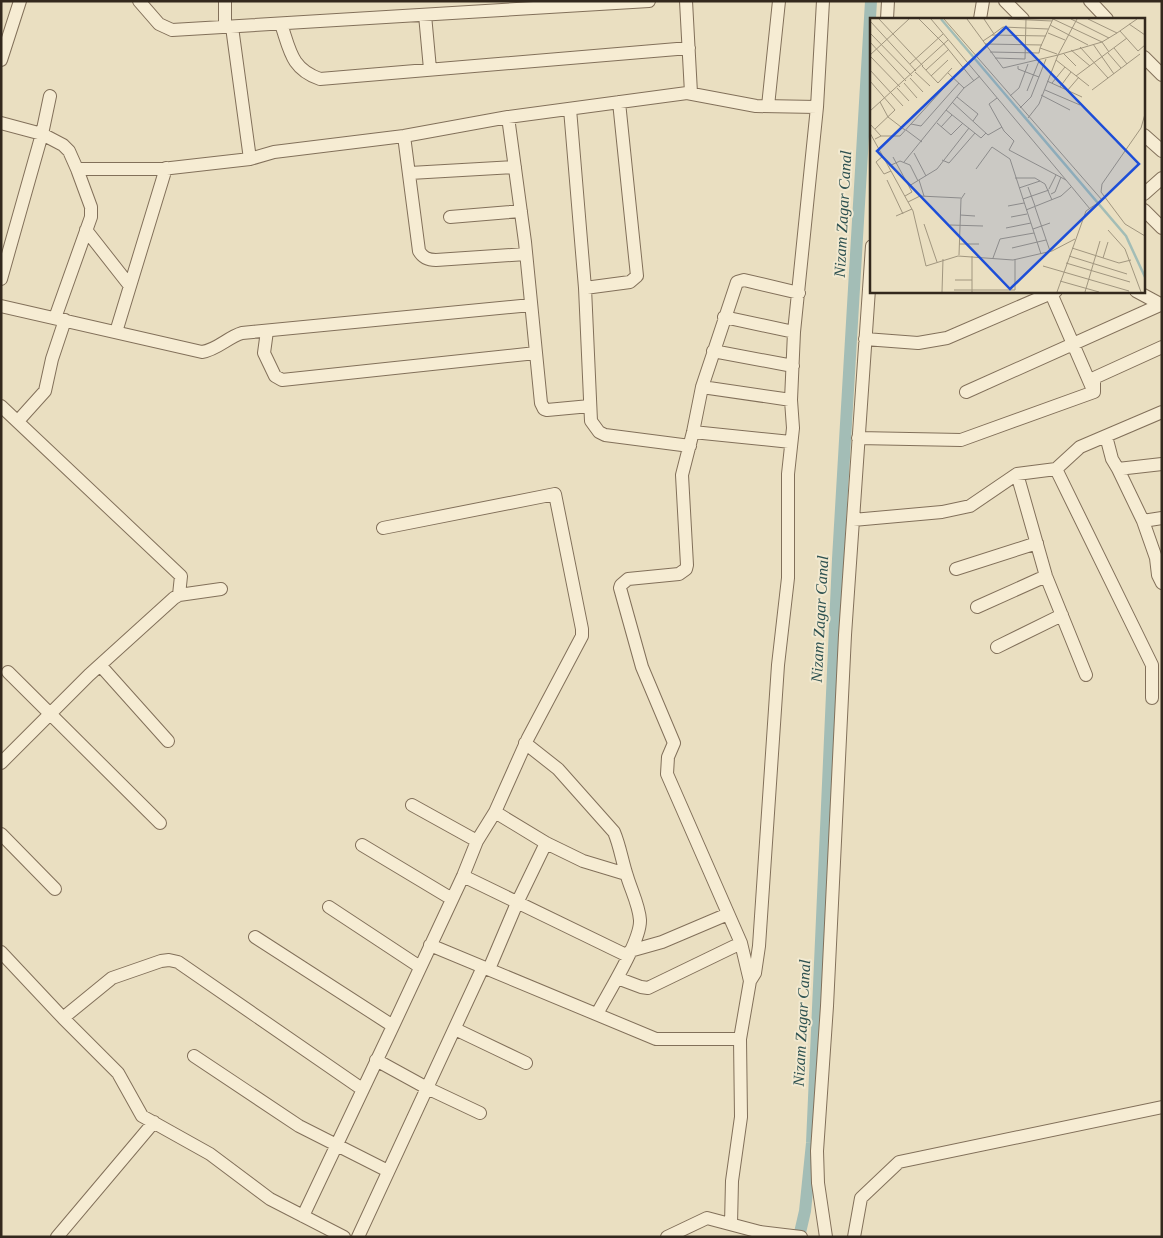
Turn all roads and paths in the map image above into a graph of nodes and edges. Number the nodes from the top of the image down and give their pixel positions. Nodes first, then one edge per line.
1 (20, 1) edge
2 (139, 1) edge
3 (225, 1) edge
4 (649, 1) edge
5 (686, 1) edge
6 (779, 1) edge
7 (823, 1) edge
8 (888, 1) edge
9 (983, 1) edge
10 (1005, 1) edge
11 (1090, 1) edge
12 (456, 7) edge
13 (425, 15) junction
14 (887, 18) edge
15 (980, 18) edge
16 (1022, 18) edge
17 (1106, 18) edge
18 (280, 24) junction
19 (228, 27) junction
20 (3, 44) edge
21 (689, 48) junction
22 (1146, 59) edge
23 (1, 60) edge
24 (430, 70) junction
25 (1162, 75) edge
26 (691, 93) junction
27 (50, 96) dead end
28 (618, 102) junction
29 (768, 106) junction
30 (818, 107) junction
31 (570, 109) junction
32 (508, 117) junction
33 (1, 123) edge
34 (42, 134) junction
35 (404, 136) junction
36 (1146, 137) edge
37 (1162, 152) edge
38 (250, 159) junction
39 (515, 167) junction
40 (166, 168) junction
41 (78, 169) junction
42 (410, 174) junction
43 (1162, 178) edge
44 (1146, 192) edge
45 (521, 211) junction
46 (1146, 212) edge
47 (450, 216) dead end
48 (1162, 228) edge
49 (86, 230) junction
50 (526, 254) junction
51 (870, 273) edge
52 (1, 279) edge
53 (130, 286) junction
54 (585, 288) junction
55 (1052, 292) edge
56 (1138, 292) edge
57 (798, 293) junction
58 (531, 305) junction
59 (1161, 305) edge
60 (1, 306) edge
61 (724, 317) junction
62 (60, 319) junction
63 (267, 331) junction
64 (116, 332) junction
65 (794, 332) junction
66 (865, 339) junction
67 (1073, 345) junction
68 (1162, 347) edge
69 (713, 351) junction
70 (536, 353) junction
71 (793, 366) junction
72 (702, 387) junction
73 (966, 392) dead end
74 (1094, 392) junction
75 (791, 400) junction
76 (1, 406) edge
77 (590, 406) junction
78 (1162, 412) edge
79 (18, 421) junction
80 (693, 432) junction
81 (1106, 436) junction
82 (858, 438) junction
83 (791, 442) junction
84 (690, 446) junction
85 (1162, 464) edge
86 (1056, 469) junction
87 (1118, 469) junction
88 (1017, 474) junction
89 (1162, 518) edge
90 (853, 520) junction
91 (1143, 521) junction
92 (383, 528) dead end
93 (1037, 543) junction
94 (956, 569) dead end
95 (1046, 576) junction
96 (1160, 578) edge
97 (220, 588) dead end
98 (179, 595) junction
99 (977, 607) dead end
100 (1062, 615) junction
101 (997, 647) dead end
102 (100, 665) junction
103 (8, 672) dead end
104 (1086, 675) dead end
105 (1152, 698) dead end
106 (50, 714) junction
107 (168, 741) dead end
108 (525, 743) junction
109 (1, 763) edge
110 (412, 805) dead end
111 (495, 812) junction
112 (160, 823) dead end
113 (1, 834) edge
114 (477, 842) junction
115 (546, 843) junction
116 (362, 845) dead end
117 (626, 874) junction
118 (463, 876) junction
119 (55, 889) dead end
120 (452, 899) junction
121 (517, 903) junction
122 (329, 908) dead end
123 (728, 914) junction
124 (255, 937) dead end
125 (741, 943) junction
126 (430, 945) junction
127 (1, 952) edge
128 (629, 954) junction
129 (420, 967) junction
130 (486, 968) junction
131 (617, 978) junction
132 (750, 981) junction
133 (597, 1014) junction
134 (63, 1018) junction
135 (393, 1026) junction
136 (456, 1029) junction
137 (740, 1039) junction
138 (194, 1056) dead end
139 (376, 1060) junction
140 (526, 1063) dead end
141 (427, 1088) junction
142 (362, 1089) junction
143 (1162, 1106) edge
144 (480, 1113) dead end
145 (154, 1122) junction
146 (336, 1146) junction
147 (388, 1172) junction
148 (302, 1216) junction
149 (731, 1224) junction
150 (57, 1237) edge
151 (344, 1237) edge
152 (358, 1237) edge
153 (667, 1237) edge
154 (801, 1237) edge
155 (826, 1237) edge
156 (854, 1237) edge

1 - 20 street
2 - 19 street
3 - 19 street
4 - 12 street
5 - 21 street
6 - 29 street
7 - 30 street
8 - 14 street
9 - 15 street
10 - 16 street
11 - 17 street
12 - 13 street
13 - 18 street
13 - 24 street
18 - 19 street
18 - 24 street
19 - 38 street
20 - 23 street
21 - 24 street
21 - 26 street
22 - 25 street
26 - 28 street
26 - 29 street
27 - 34 street
28 - 31 street
28 - 54 street
29 - 30 street
30 - 57 street
31 - 32 street
31 - 54 street
32 - 35 street
32 - 39 street
33 - 34 street
34 - 41 street
34 - 52 street
35 - 38 street
35 - 42 street
36 - 37 street
38 - 40 street
39 - 42 street
39 - 45 street
40 - 41 street
40 - 53 street
41 - 49 street
42 - 50 street
43 - 44 street
45 - 47 street
45 - 50 street
46 - 48 street
49 - 53 street
49 - 62 street
50 - 58 street
51 - 66 street
53 - 64 street
54 - 77 street
55 - 66 street
55 - 67 street
56 - 59 street
57 - 61 street
57 - 65 street
58 - 63 street
58 - 70 street
59 - 67 street
60 - 62 street
61 - 65 street
61 - 69 street
62 - 64 street
62 - 79 street
63 - 64 street
63 - 70 street
65 - 71 street
66 - 82 street
67 - 73 street
67 - 74 street
68 - 74 street
69 - 71 street
69 - 72 street
70 - 77 street
71 - 75 street
72 - 75 street
72 - 80 street
74 - 82 street
75 - 83 street
76 - 79 street
77 - 84 street
78 - 81 street
79 - 98 street
80 - 83 street
80 - 84 street
81 - 86 street
81 - 87 street
82 - 90 street
83 - 132 street
84 - 123 street
85 - 87 street
86 - 88 street
86 - 105 street
87 - 91 street
88 - 90 street
88 - 93 street
89 - 91 street
90 - 155 street
91 - 96 street
92 - 108 street
93 - 94 street
93 - 95 street
95 - 99 street
95 - 100 street
97 - 98 street
98 - 102 street
100 - 101 street
100 - 104 street
102 - 106 street
102 - 107 street
103 - 106 street
106 - 109 street
106 - 112 street
108 - 111 street
108 - 117 street
110 - 114 street
111 - 114 street
111 - 115 street
113 - 119 street
114 - 118 street
115 - 117 street
115 - 121 street
116 - 120 street
117 - 128 street
118 - 120 street
118 - 121 street
120 - 126 street
121 - 128 street
121 - 130 street
122 - 129 street
123 - 125 street
123 - 128 street
124 - 135 street
125 - 131 street
125 - 132 street
126 - 129 street
126 - 130 street
127 - 134 street
128 - 131 street
129 - 135 street
130 - 133 street
130 - 136 street
131 - 133 street
132 - 137 street
133 - 137 street
134 - 142 street
134 - 145 street
135 - 139 street
136 - 140 street
136 - 141 street
137 - 149 street
138 - 146 street
139 - 141 street
139 - 142 street
141 - 144 street
141 - 147 street
142 - 146 street
143 - 156 street
145 - 148 street
145 - 150 street
146 - 147 street
146 - 148 street
147 - 152 street
148 - 151 street
149 - 153 street
149 - 154 street

